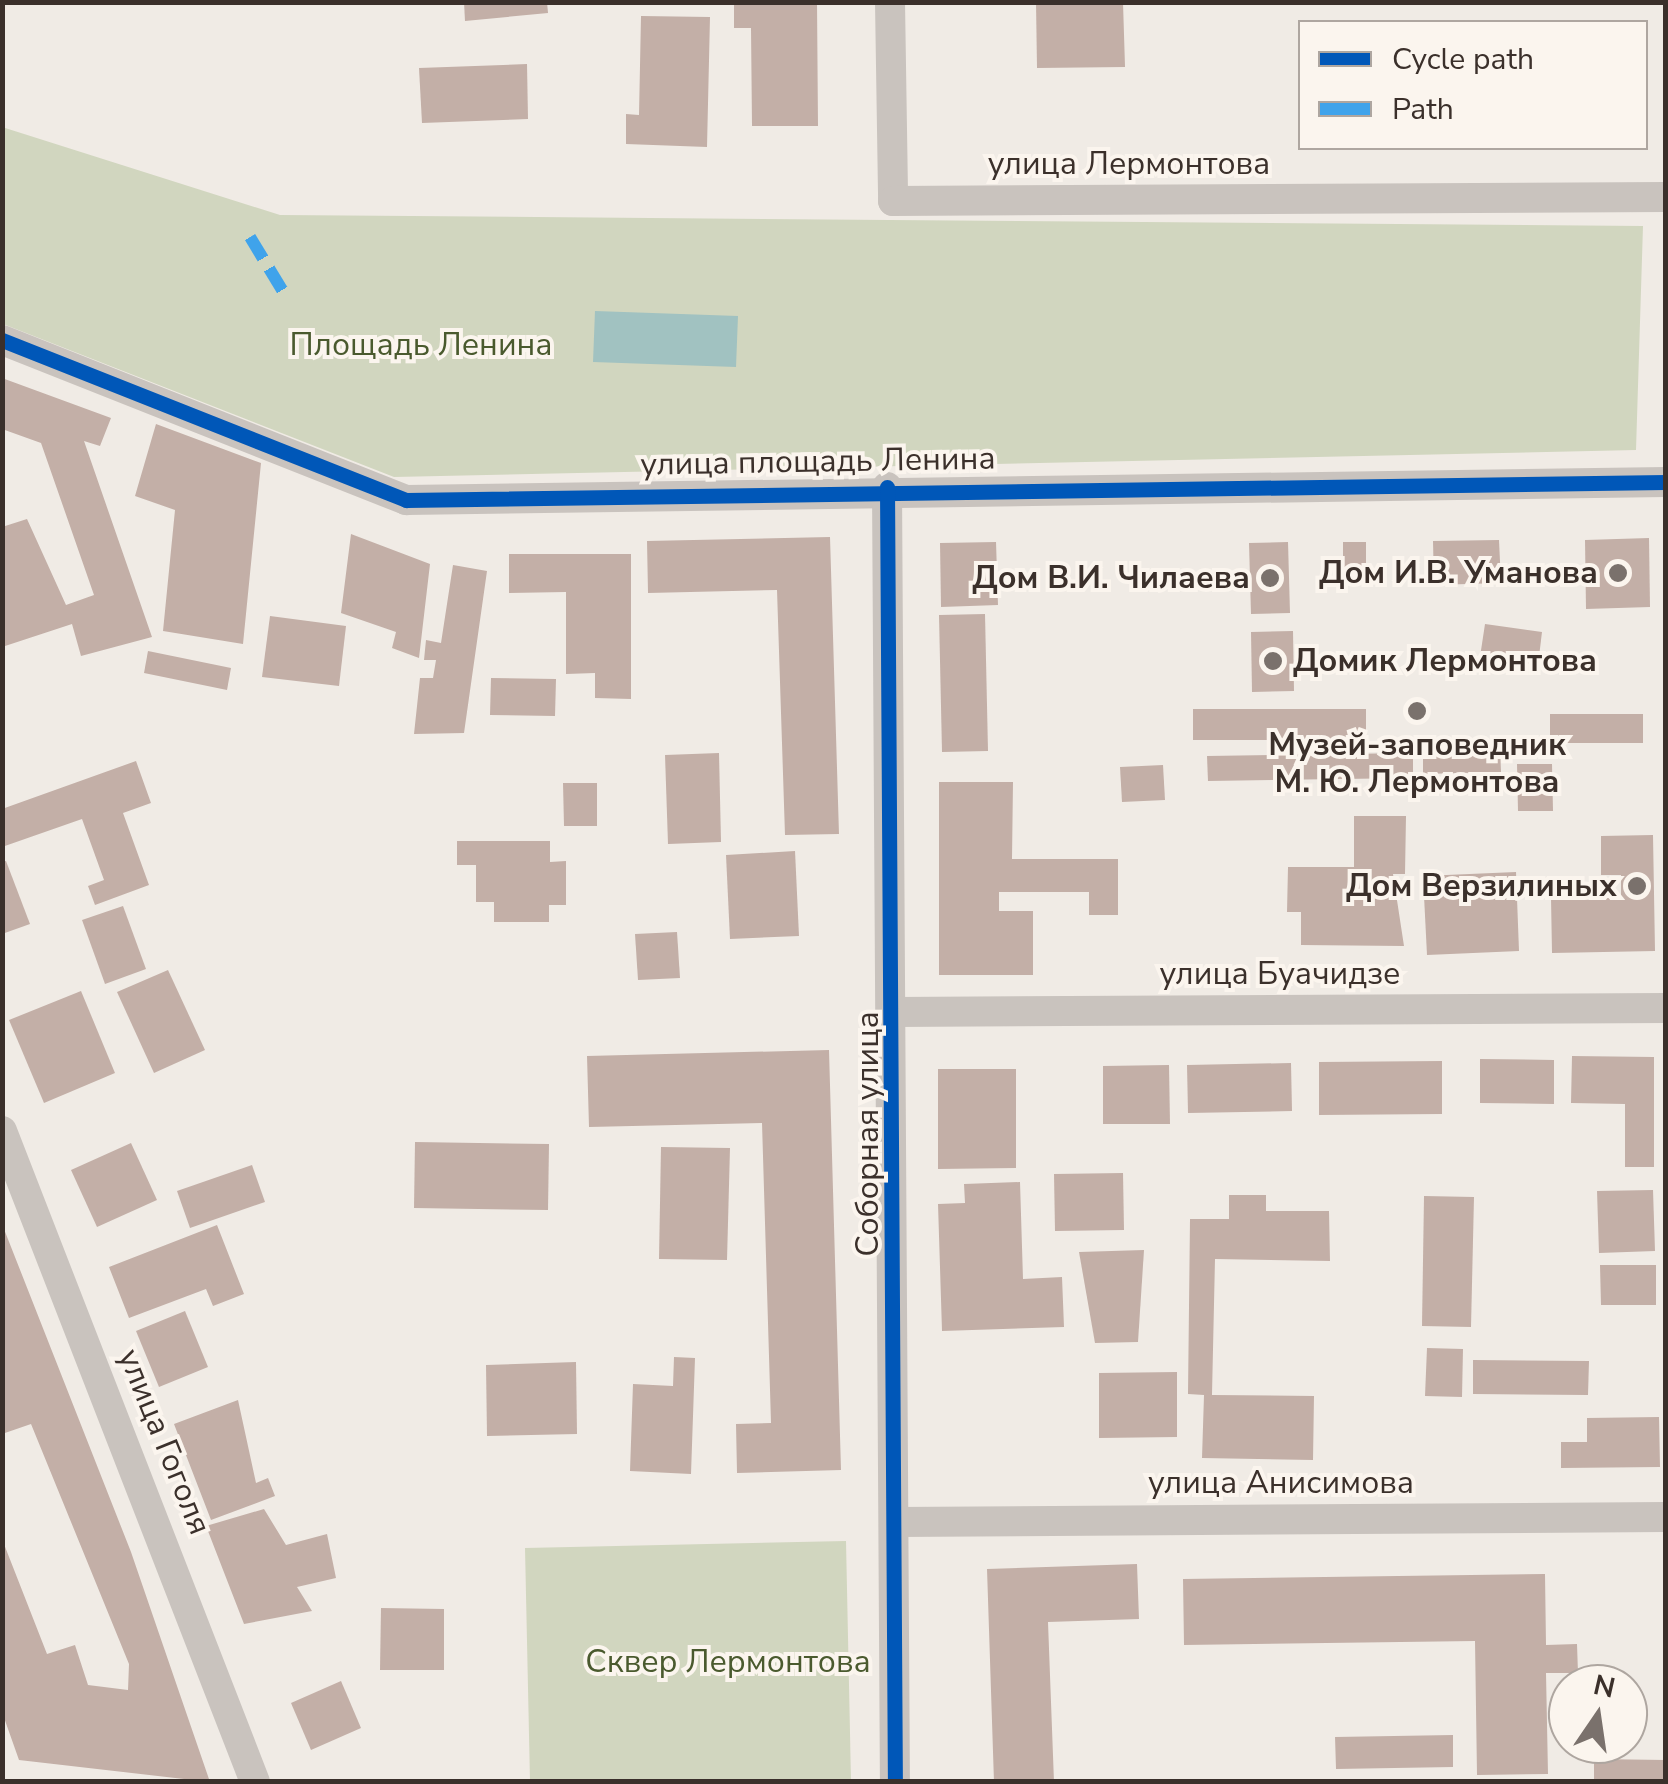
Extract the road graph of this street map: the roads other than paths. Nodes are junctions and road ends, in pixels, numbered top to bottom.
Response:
1 (890, 2) edge
2 (1666, 197) edge
3 (2, 340) edge
4 (1666, 482) edge
5 (887, 487) junction
6 (1666, 1008) edge
7 (895, 1012) junction
8 (2, 1131) edge
9 (1666, 1517) edge
10 (898, 1522) junction
11 (255, 1782) edge
12 (895, 1782) edge

1 - 2 street, улица Лермонтова
3 - 5 street, улица площадь Ленина
4 - 5 street, улица площадь Ленина
5 - 7 street, Соборная улица
6 - 7 street, улица Буачидзе
7 - 10 street, Соборная улица
8 - 11 street, улица Гоголя
9 - 10 street, улица Анисимова
10 - 12 street, Соборная улица

